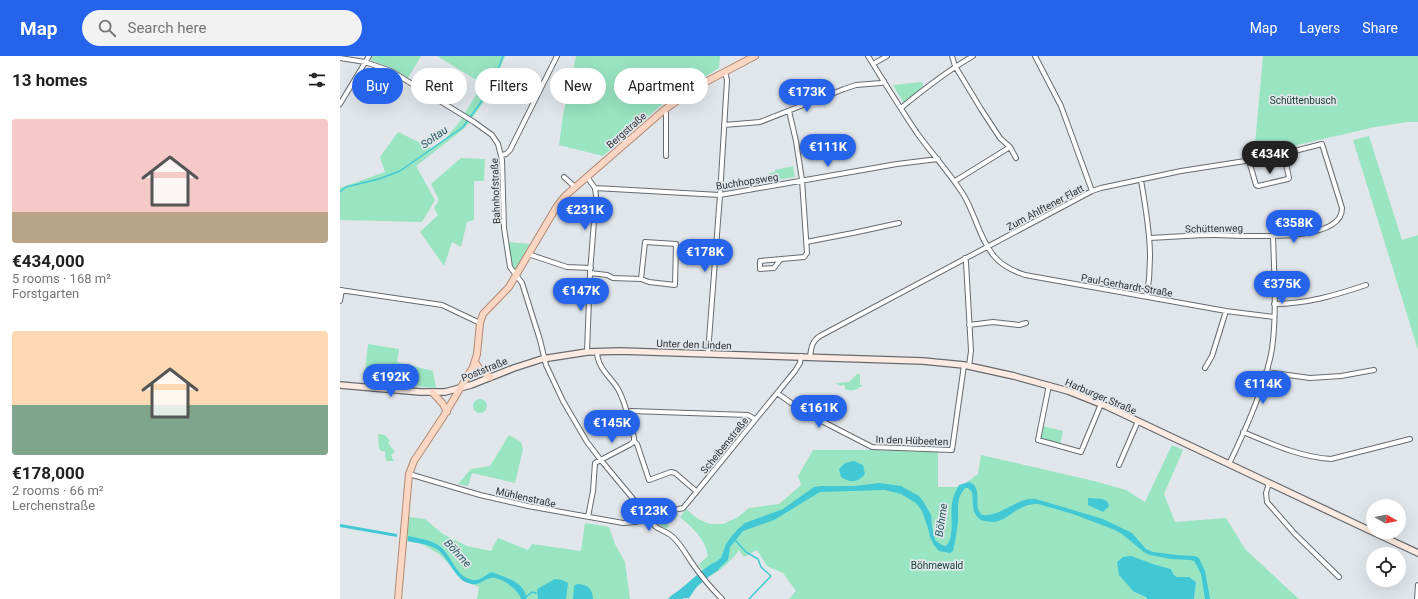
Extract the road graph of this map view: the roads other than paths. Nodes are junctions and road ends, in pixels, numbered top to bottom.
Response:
1 (369, 56) edge
2 (557, 56) edge
3 (755, 56) edge
4 (868, 56) edge
5 (887, 56) edge
6 (952, 56) edge
7 (973, 56) edge
8 (1034, 56) edge
9 (340, 58) edge
10 (366, 62) junction
11 (873, 64) junction
12 (955, 66) junction
13 (725, 72) junction
14 (884, 81) junction
15 (340, 104) edge
16 (901, 108) junction
17 (664, 110) junction
18 (789, 111) junction
19 (724, 125) junction
20 (1322, 144) joint
21 (1010, 147) junction
22 (1284, 154) junction
23 (502, 155) junction
24 (666, 156) dead end
25 (1016, 158) dead end
26 (938, 159) junction
27 (1249, 160) junction
28 (564, 177) dead end
29 (587, 177) junction
30 (802, 180) junction
31 (1141, 180) junction
32 (955, 181) junction
33 (575, 187) junction
34 (595, 188) junction
35 (1092, 191) junction
36 (720, 195) junction
37 (899, 223) dead end
38 (1273, 235) junction
39 (1150, 238) junction
40 (806, 242) junction
41 (988, 247) junction
42 (528, 254) junction
43 (965, 258) junction
44 (780, 260) junction
45 (590, 271) junction
46 (516, 276) junction
47 (641, 279) junction
48 (1366, 285) dead end
49 (341, 290) edge
50 (1147, 296) junction
51 (340, 301) edge
52 (1274, 304) junction
53 (1226, 311) junction
54 (1274, 317) junction
55 (480, 323) junction
56 (1026, 323) dead end
57 (969, 325) junction
58 (597, 351) junction
59 (587, 352) junction
60 (708, 353) junction
61 (801, 356) junction
62 (810, 357) junction
63 (544, 358) junction
64 (474, 362) junction
65 (966, 366) junction
66 (1205, 368) dead end
67 (1374, 370) dead end
68 (1266, 372) junction
69 (490, 377) junction
70 (340, 385) edge
71 (1049, 385) junction
72 (462, 388) junction
73 (433, 393) junction
74 (777, 393) junction
75 (1101, 404) junction
76 (447, 412) junction
77 (626, 413) junction
78 (755, 419) junction
79 (1138, 421) junction
80 (1243, 432) junction
81 (1410, 440) dead end
82 (634, 441) junction
83 (600, 459) junction
84 (1229, 464) junction
85 (1119, 465) dead end
86 (409, 474) junction
87 (1269, 483) junction
88 (696, 491) junction
89 (588, 517) junction
90 (645, 518) junction
91 (1366, 529) edge
92 (1388, 539) edge
93 (1418, 553) edge
94 (1339, 577) dead end
95 (1418, 585) edge
96 (398, 599) edge
97 (722, 599) edge
98 (1417, 599) edge

1 - 10 street
2 - 23 street
3 - 13 main road, Bergstraße
4 - 11 street, Paul-Gerhardt-Straße
5 - 11 street
6 - 12 street
7 - 12 street
8 - 35 street
9 - 10 street, Bahnhofstraße
10 - 15 street
10 - 23 street, Bahnhofstraße
11 - 14 street, Paul-Gerhardt-Straße
12 - 16 street
12 - 21 street
13 - 17 main road, Bergstraße
13 - 19 street
14 - 16 street, Paul-Gerhardt-Straße
14 - 18 street
16 - 26 street, Paul-Gerhardt-Straße
17 - 24 street
17 - 29 main road, Bergstraße
18 - 19 street
18 - 30 street
19 - 36 street
20 - 22 street, Zum Ahlftener Flatt
20 - 38 street, Schüttenweg
21 - 25 street
21 - 32 street
22 - 27 street, Zum Ahlftener Flatt
22 - 27 street
23 - 46 street, Bahnhofstraße
26 - 30 street, Buchhopsweg
26 - 32 street, Paul-Gerhardt-Straße
27 - 31 street, Zum Ahlftener Flatt
28 - 33 street
29 - 33 main road, Bergstraße
29 - 34 street
30 - 36 street, Buchhopsweg
30 - 40 street
31 - 35 street, Zum Ahlftener Flatt
31 - 39 street
32 - 41 street, Paul-Gerhardt-Straße
33 - 42 main road, Bergstraße
34 - 36 street, Buchhopsweg
34 - 45 street
35 - 41 street, Zum Ahlftener Flatt
36 - 60 street
37 - 40 street
38 - 39 street, Schüttenweg
38 - 52 street
39 - 50 street
40 - 44 street
41 - 43 street, Zum Ahlftener Flatt
41 - 50 street, Paul-Gerhardt-Straße
42 - 45 street
42 - 46 main road, Bergstraße
43 - 57 street
43 - 62 street, Zum Ahlftener Flatt
44 - 44 street
45 - 47 street
45 - 59 street
46 - 55 main road, Bergstraße
46 - 63 street, Bahnhofstraße
47 - 47 street
48 - 52 street
49 - 51 street
49 - 55 street
50 - 53 street, Paul-Gerhardt-Straße
52 - 54 street
53 - 54 street, Paul-Gerhardt-Straße
53 - 66 street
54 - 68 street
55 - 64 main road
56 - 57 street
57 - 65 street
58 - 59 main road, Unter den Linden
58 - 60 main road, Unter den Linden
58 - 77 street
59 - 63 main road, Poststraße
60 - 61 main road, Unter den Linden
61 - 62 main road, Harburger Straße
61 - 74 street, Scheibenstraße
62 - 65 main road, Harburger Straße
63 - 69 main road, Poststraße
63 - 83 street, Bahnhofstraße
64 - 69 main road
64 - 72 main road
65 - 71 main road, Harburger Straße
65 - 74 street, In den Hübeeten
67 - 68 street
68 - 80 street
69 - 72 main road, Poststraße
70 - 73 main road
71 - 75 main road, Harburger Straße
71 - 75 street
72 - 73 main road
72 - 76 main road, Poststraße
73 - 76 main road
74 - 78 street, Scheibenstraße
75 - 79 main road, Harburger Straße
76 - 86 main road, Poststraße
77 - 78 street
77 - 82 street
78 - 88 street, Scheibenstraße
79 - 84 main road, Harburger Straße
79 - 85 street
80 - 81 street
80 - 84 street
82 - 83 street
82 - 88 street
83 - 89 street
83 - 90 street, Bahnhofstraße
84 - 87 main road, Harburger Straße
86 - 89 street, Mühlenstraße
86 - 96 main road, Poststraße
87 - 91 main road, Harburger Straße
87 - 94 street
88 - 90 street, Scheibenstraße
89 - 90 street, Mühlenstraße
90 - 97 street, Bahnhofstraße
92 - 93 main road, Harburger Straße
95 - 98 street

